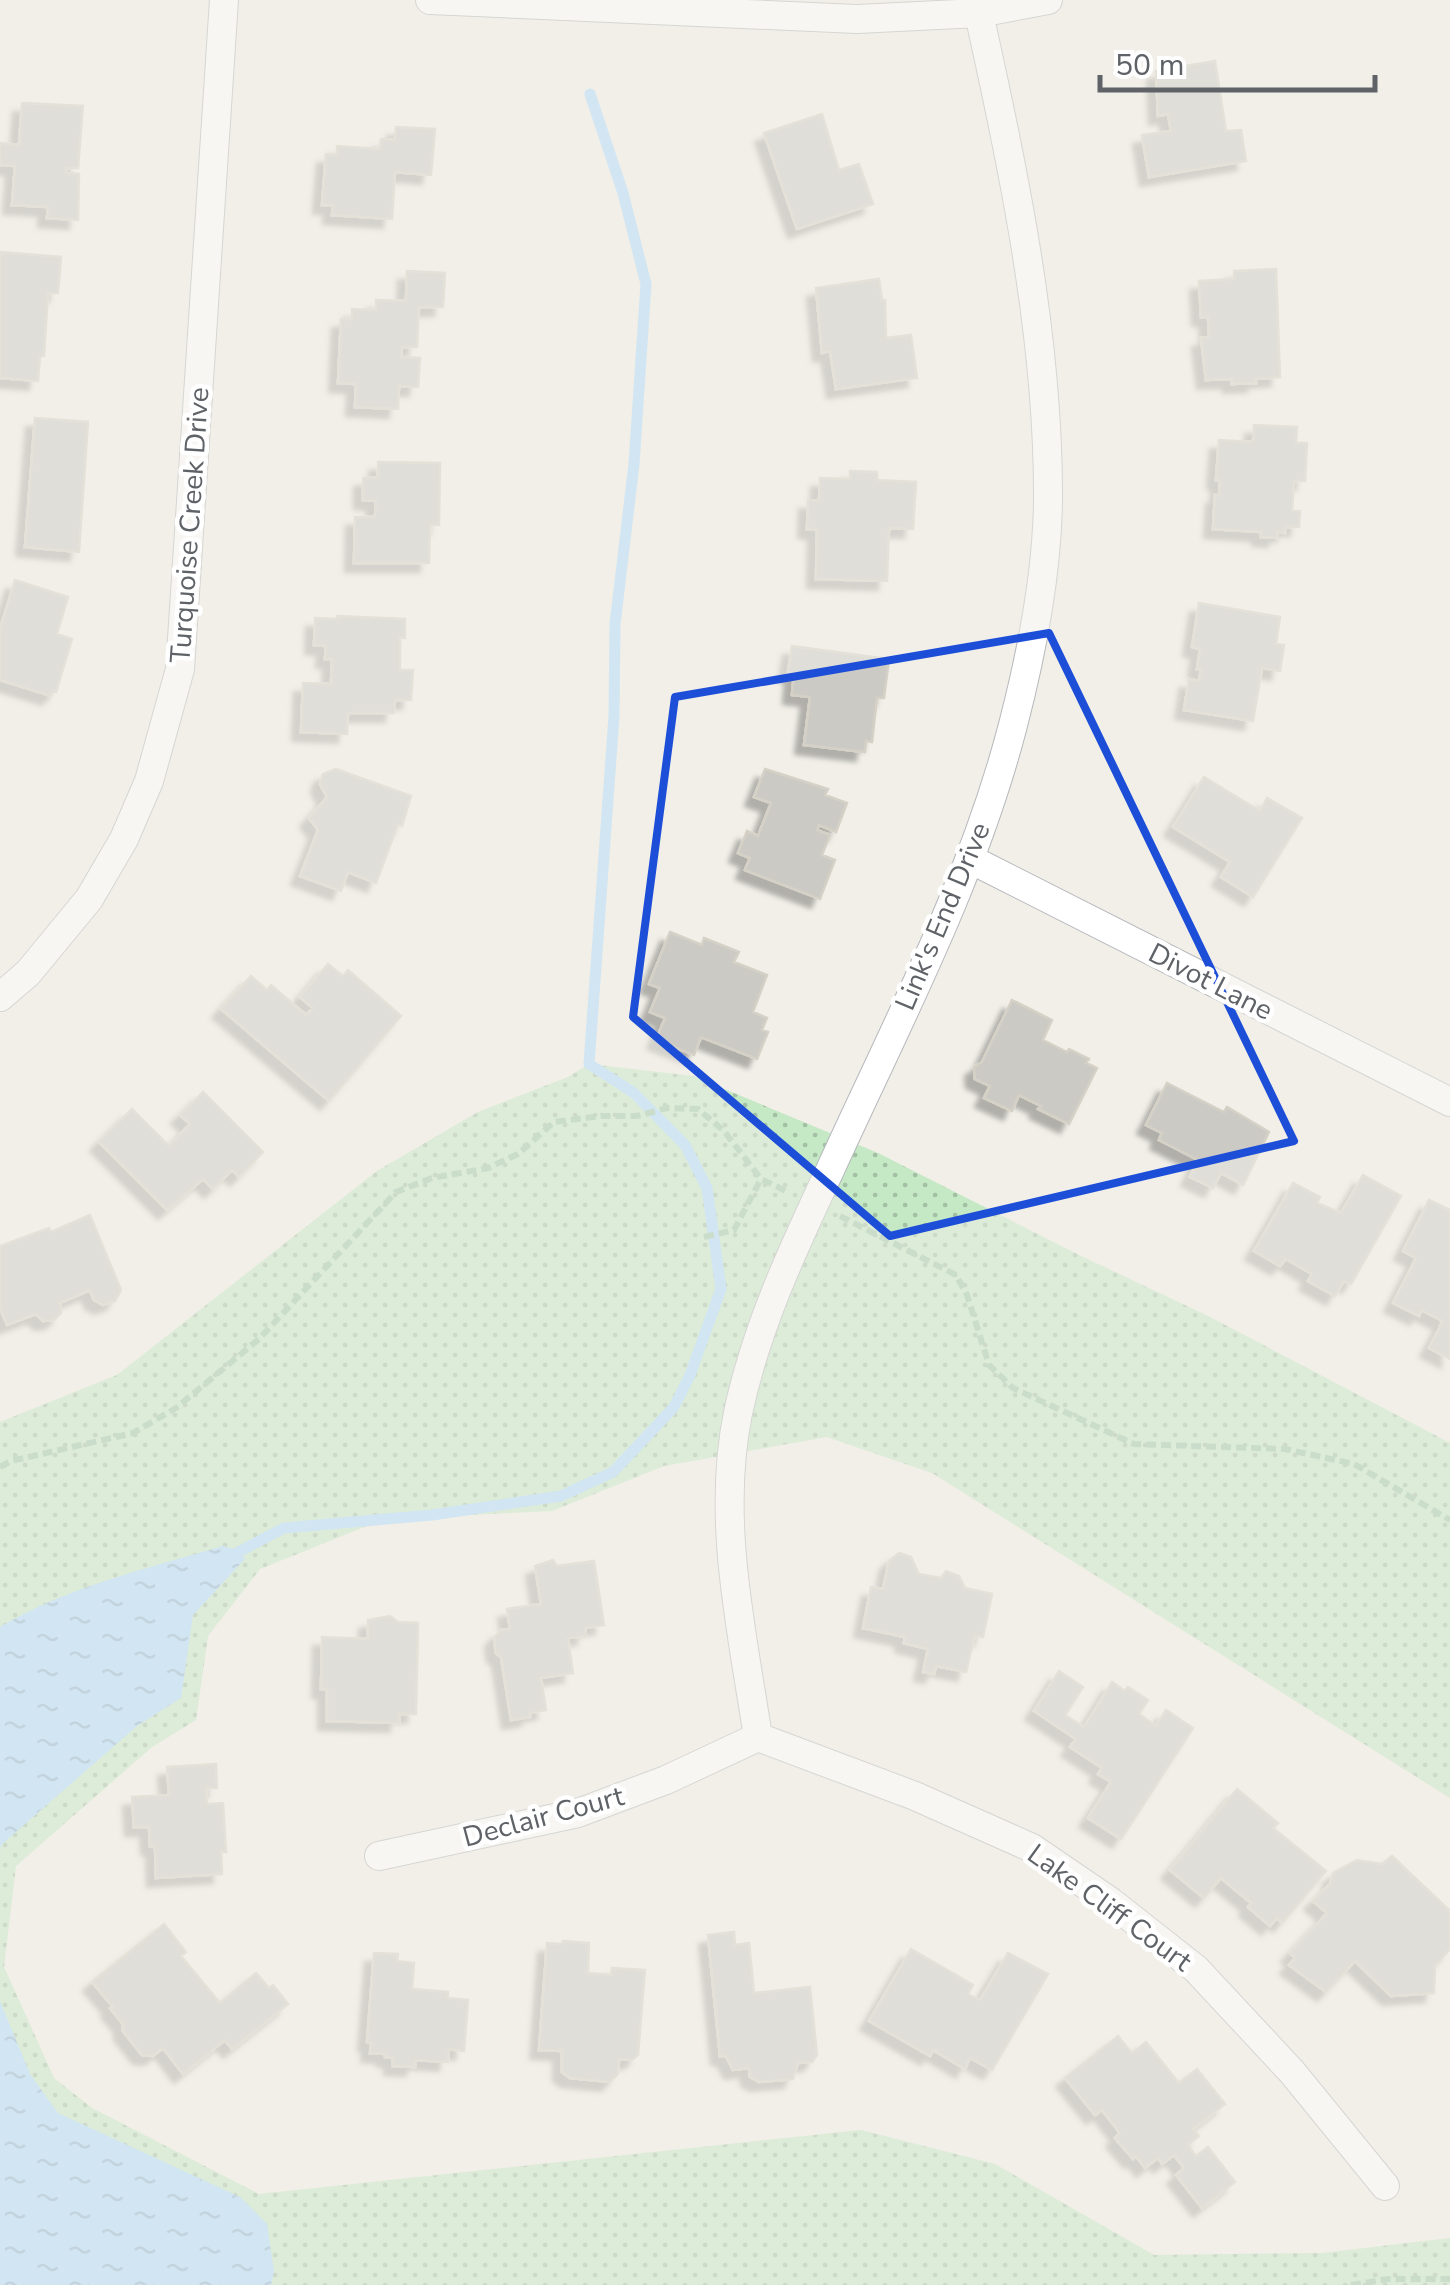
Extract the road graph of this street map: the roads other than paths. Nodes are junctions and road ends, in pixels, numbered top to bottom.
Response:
1 (224, 0) edge
2 (430, 0) edge
3 (1048, 0) edge
4 (977, 7) edge
5 (972, 860) junction
6 (0, 997) edge
7 (1450, 1102) edge
8 (758, 1737) junction
9 (379, 1856) dead end
10 (1385, 2186) dead end

1 - 6 street, Turquoise Creek Drive
2 - 4 street
3 - 4 street
4 - 5 street, Link's End Drive
5 - 7 street, Divot Lane
5 - 8 street, Link's End Drive
8 - 9 street, Declair Court
8 - 10 street, Lake Cliff Court

